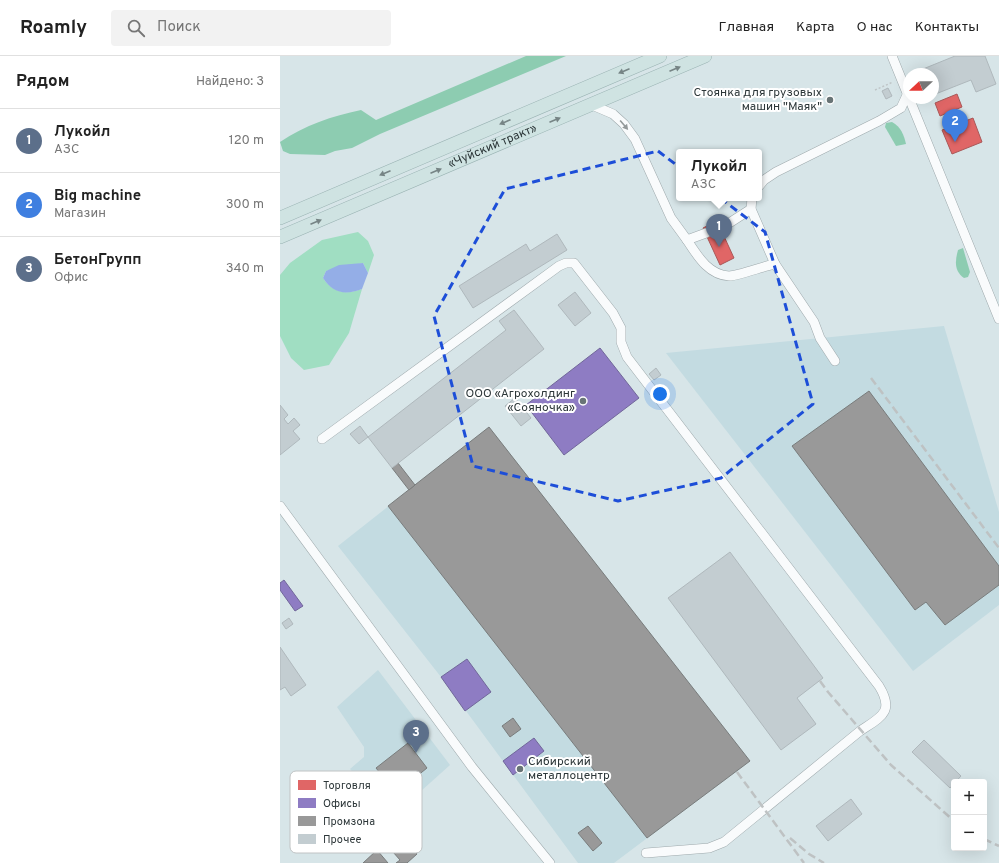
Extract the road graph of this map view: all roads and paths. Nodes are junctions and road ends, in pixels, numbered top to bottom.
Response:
1 (660, 56) edge
2 (705, 56) edge
3 (892, 56) edge
4 (901, 78) junction
5 (903, 84) edge
6 (875, 90) dead end
7 (903, 104) edge
8 (911, 104) edge
9 (592, 105) junction
10 (762, 182) edge
11 (752, 201) edge
12 (751, 209) junction
13 (280, 218) edge
14 (720, 228) tunnel mouth
15 (706, 233) tunnel mouth
16 (280, 237) edge
17 (687, 240) junction
18 (775, 264) junction
19 (999, 319) edge
20 (834, 361) dead end
21 (322, 438) dead end
22 (280, 506) edge
23 (646, 853) dead end
24 (550, 863) edge

1 -> 13 highway, «Чуйский тракт»
9 -> 2 highway, «Чуйский тракт»
3 - 4 lane
4 - 5 lane
4 - 6 path
7 - 10 lane
8 - 19 lane
16 -> 9 highway, «Чуйский тракт»
9 -> 17 lane
11 - 12 lane
12 - 14 lane
12 - 18 lane
15 - 17 lane
17 - 18 lane
18 - 20 lane
21 - 23 lane
22 - 24 lane

